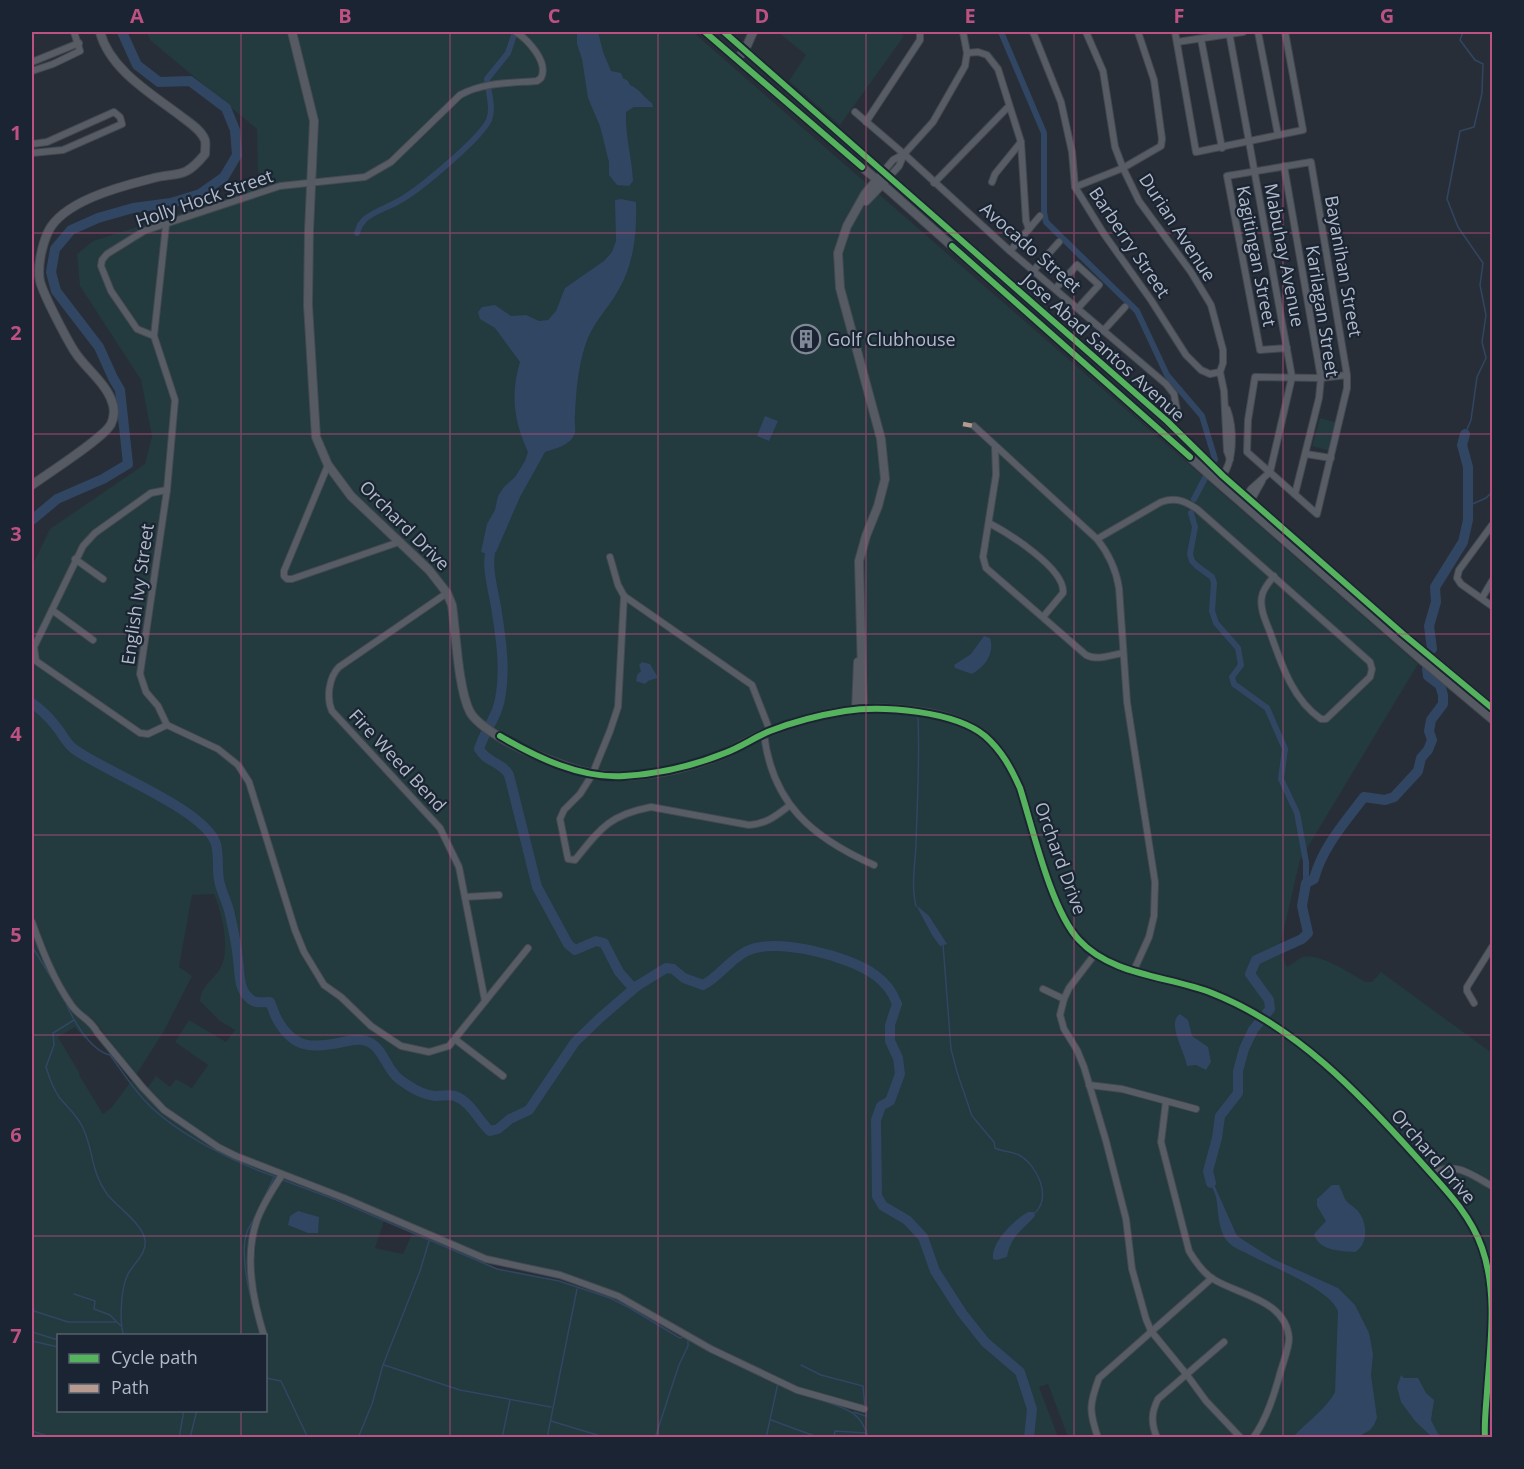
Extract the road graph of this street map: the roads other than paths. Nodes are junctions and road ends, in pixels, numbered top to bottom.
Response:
1 (74, 32) edge
2 (100, 32) edge
3 (292, 32) edge
4 (516, 32) edge
5 (705, 32) edge
6 (724, 32) edge
7 (753, 32) edge
8 (920, 32) edge
9 (963, 32) edge
10 (1033, 32) edge
11 (1086, 32) edge
12 (1138, 32) edge
13 (1175, 32) edge
14 (1230, 32) edge
15 (1243, 32) edge
16 (1258, 32) edge
17 (1285, 32) edge
18 (1201, 39) junction
19 (1177, 42) junction
20 (79, 43) junction
21 (745, 50) junction
22 (967, 53) junction
23 (737, 59) junction
24 (32, 62) edge
25 (32, 71) edge
26 (1009, 106) junction
27 (855, 112) dead end
28 (866, 122) junction
29 (1278, 135) junction
30 (1249, 141) junction
31 (1021, 142) junction
32 (32, 144) edge
33 (1222, 148) junction
34 (32, 153) edge
35 (904, 154) junction
36 (1284, 166) junction
37 (1123, 168) junction
38 (1253, 171) junction
39 (883, 179) junction
40 (993, 182) dead end
41 (313, 183) junction
42 (934, 183) junction
43 (1075, 187) junction
44 (1040, 216) dead end
45 (165, 225) junction
46 (1029, 229) junction
47 (1059, 242) dead end
48 (1010, 250) junction
49 (1034, 271) junction
50 (1056, 288) junction
51 (1125, 307) dead end
52 (1078, 308) junction
53 (1103, 331) junction
54 (154, 336) junction
55 (1287, 348) junction
56 (1220, 372) junction
57 (1347, 375) junction
58 (1292, 377) junction
59 (1321, 378) junction
60 (1177, 411) dead end
61 (974, 426) dead end
62 (995, 446) junction
63 (1306, 454) junction
64 (1331, 458) junction
65 (328, 465) junction
66 (1270, 472) junction
67 (1217, 476) junction
68 (32, 484) edge
69 (167, 490) junction
70 (1295, 494) junction
71 (1247, 500) junction
72 (989, 523) junction
73 (1492, 525) edge
74 (1097, 539) junction
75 (399, 542) junction
76 (610, 557) dead end
77 (75, 559) junction
78 (1274, 576) junction
79 (103, 579) dead end
80 (1492, 581) edge
81 (447, 593) junction
82 (624, 596) junction
83 (1482, 598) junction
84 (1492, 606) edge
85 (52, 610) junction
86 (1043, 617) junction
87 (93, 640) dead end
88 (1123, 653) junction
89 (1424, 657) junction
90 (1492, 708) edge
91 (859, 710) junction
92 (1492, 718) edge
93 (167, 725) junction
94 (767, 732) junction
95 (592, 775) junction
96 (789, 806) junction
97 (874, 865) dead end
98 (499, 895) dead end
99 (465, 897) junction
100 (32, 922) edge
101 (1492, 947) edge
102 (528, 948) dead end
103 (1095, 954) junction
104 (1134, 970) junction
105 (1043, 989) dead end
106 (1064, 999) junction
107 (485, 1001) junction
108 (1474, 1003) dead end
109 (456, 1040) junction
110 (503, 1076) dead end
111 (1089, 1085) junction
112 (1167, 1101) junction
113 (1196, 1108) dead end
114 (1431, 1173) junction
115 (282, 1175) junction
116 (1492, 1186) edge
117 (1212, 1278) junction
118 (1151, 1331) junction
119 (264, 1334) edge
120 (1224, 1342) dead end
121 (1187, 1375) junction
122 (864, 1408) dead end
123 (1098, 1437) edge
124 (1157, 1437) edge
125 (1241, 1437) edge
126 (1253, 1437) edge
127 (1485, 1437) edge

1 - 20 street
2 - 68 street
3 - 41 street, Orchard Drive
4 - 41 street, Holly Hock Street
5 - 23 street, Jose Abad Santos Avenue
6 - 21 street, Jose Abad Santos Avenue
7 - 21 street
8 - 28 street
9 - 22 street
10 - 43 street, Barberry Street
11 - 37 street, Durian Avenue
12 - 37 street
13 - 19 street
14 - 15 street
14 - 18 street
14 - 30 street, Mabuhay Avenue
16 - 29 street
17 - 29 street
18 - 19 street
18 - 33 street
19 - 33 street
20 - 24 street
20 - 25 street
21 - 23 street
21 - 39 street, Jose Abad Santos Avenue
22 - 26 street
22 - 35 street
23 - 39 street, Jose Abad Santos Avenue
26 - 31 street
26 - 42 street
27 - 28 street, Avocado Street
28 - 35 street, Avocado Street
29 - 30 street
30 - 33 street
30 - 38 street, Mabuhay Avenue
31 - 40 street
31 - 46 street
32 - 34 street
35 - 39 street
35 - 42 street, Avocado Street
36 - 38 street
36 - 57 street, Bayanihan Street
36 - 59 street, Karilagan Street
37 - 43 street
37 - 56 street, Durian Avenue
38 - 55 street, Mabuhay Avenue
38 - 55 street, Kagitingan Street
39 - 67 street, Jose Abad Santos Avenue
39 - 91 street
41 - 45 street, Holly Hock Street
41 - 65 street, Orchard Drive
42 - 48 street, Avocado Street
43 - 56 street, Barberry Street
44 - 46 street
45 - 54 street, English Ivy Street
45 - 54 street, Holly Hock Street
46 - 48 street
47 - 49 street
48 - 49 street, Avocado Street
49 - 50 street, Avocado Street
50 - 52 street, Avocado Street
50 - 52 street
51 - 53 street
52 - 53 street, Avocado Street
53 - 60 street, Avocado Street
54 - 69 street, English Ivy Street
55 - 58 street, Mabuhay Avenue
56 - 67 street, Durian Avenue
57 - 59 street
57 - 64 street, Bayanihan Street
58 - 59 street
58 - 66 street, Mabuhay Avenue
58 - 66 street
59 - 63 street, Karilagan Street
61 - 62 street
62 - 72 street
62 - 74 street
63 - 64 street
63 - 70 street, Karilagan Street
64 - 70 street, Bayanihan Street
65 - 75 street, Orchard Drive
65 - 75 street
66 - 70 street
66 - 71 street, Mabuhay Avenue
67 - 71 street, Jose Abad Santos Avenue
69 - 77 street
69 - 93 street, English Ivy Street
71 - 89 street, Jose Abad Santos Avenue
72 - 86 street
72 - 86 street
73 - 83 street
74 - 78 street
74 - 88 street
75 - 81 street, Orchard Drive
76 - 82 street
77 - 79 street
77 - 85 street
78 - 78 street
80 - 83 street
81 - 95 street, Orchard Drive
81 - 99 street, Fire Weed Bend
82 - 94 street
82 - 95 street
83 - 84 street
85 - 87 street
85 - 93 street
86 - 88 street
88 - 104 street
89 - 90 street, Jose Abad Santos Avenue
89 - 92 street, Jose Abad Santos Avenue
91 - 94 street, Orchard Drive
91 - 103 street, Orchard Drive
93 - 109 street
94 - 95 street, Orchard Drive
94 - 96 street
95 - 96 street
96 - 97 street
98 - 99 street
99 - 107 street, Fire Weed Bend
100 - 115 street
101 - 108 street
102 - 107 street
103 - 104 street, Orchard Drive
103 - 106 street
104 - 114 street, Orchard Drive
105 - 106 street
106 - 111 street
107 - 109 street
109 - 110 street
111 - 112 street
111 - 118 street
112 - 113 street
112 - 117 street
114 - 116 street
114 - 127 street, Orchard Drive
115 - 119 street
115 - 122 street
117 - 118 street
117 - 126 street
118 - 121 street
118 - 123 street
120 - 121 street
121 - 124 street
121 - 125 street

